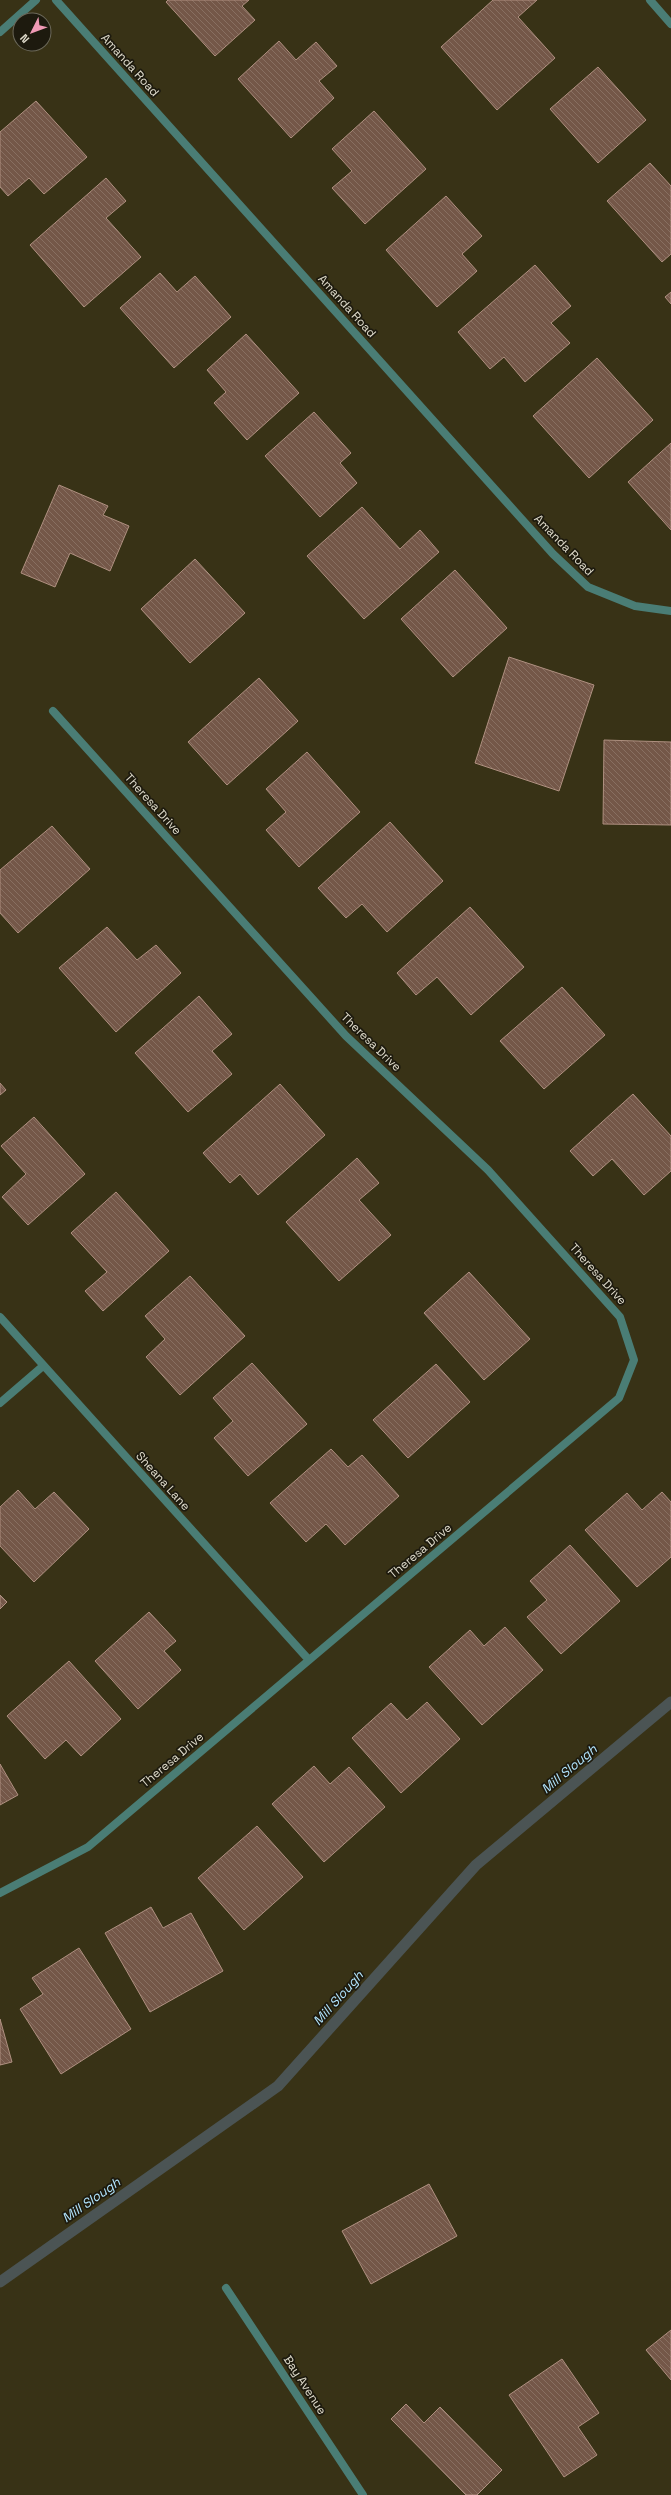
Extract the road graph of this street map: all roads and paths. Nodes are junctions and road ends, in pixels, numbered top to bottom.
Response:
1 (36, 0) edge
2 (56, 0) edge
3 (650, 0) edge
4 (671, 24) edge
5 (0, 32) edge
6 (671, 611) edge
7 (53, 711) dead end
8 (0, 1317) edge
9 (43, 1366) junction
10 (0, 1403) edge
11 (309, 1660) junction
12 (0, 1894) edge
13 (226, 2288) dead end
14 (363, 2495) edge

1 - 5 street
2 - 6 street, Amanda Road
3 - 4 street
7 - 11 street, Theresa Drive
8 - 9 street, Sheana Lane
9 - 10 street
9 - 11 street, Sheana Lane
11 - 12 street, Theresa Drive
13 - 14 street, Bay Avenue

